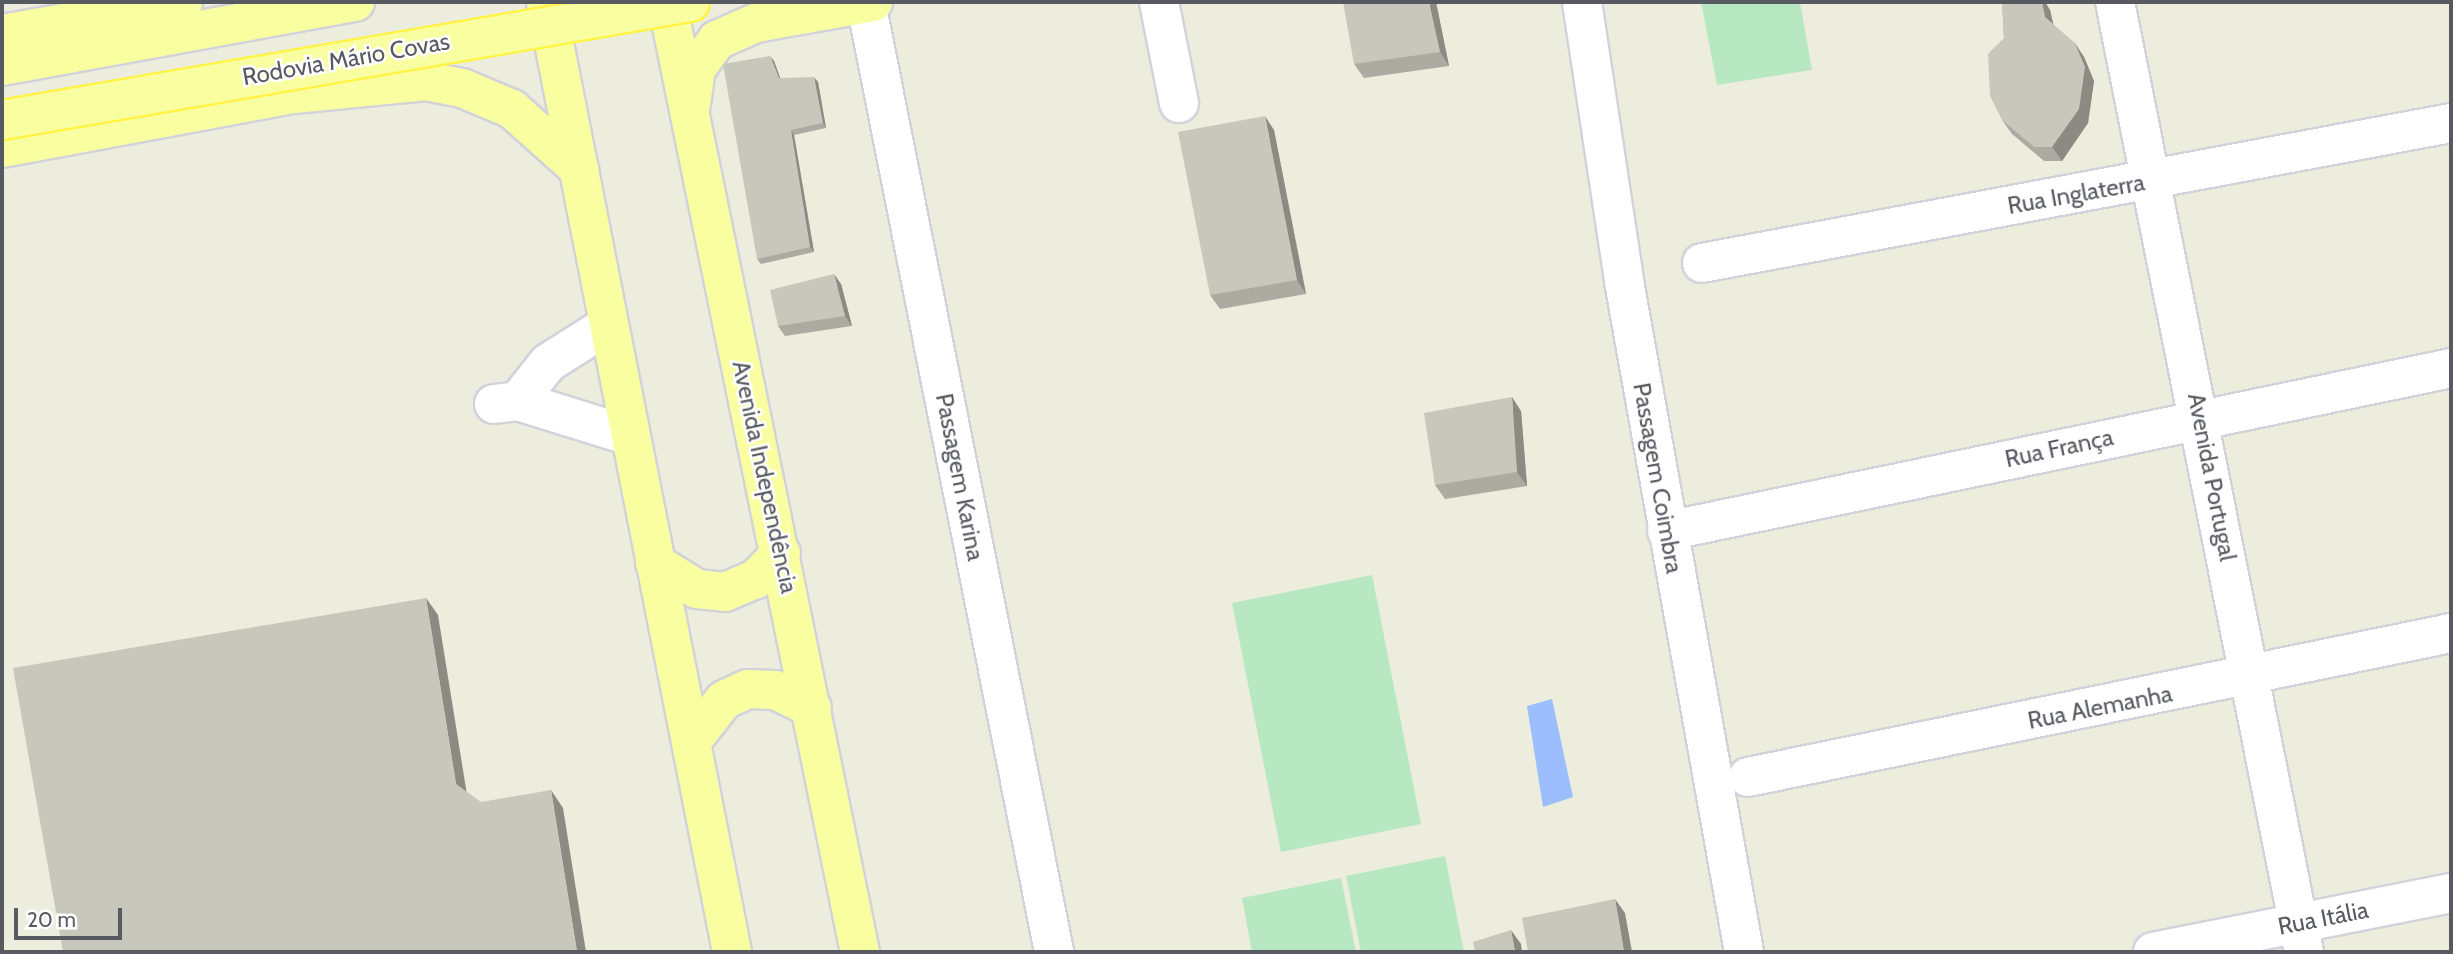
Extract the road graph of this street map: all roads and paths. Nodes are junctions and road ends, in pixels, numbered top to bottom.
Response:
1 (183, 2) edge
2 (355, 2) edge
3 (546, 2) edge
4 (667, 2) edge
5 (690, 2) edge
6 (873, 2) edge
7 (1160, 2) edge
8 (1582, 2) edge
9 (2115, 2) edge
10 (866, 3) edge
11 (2, 34) edge
12 (2, 66) edge
13 (1179, 103) dead end
14 (689, 117) junction
15 (2, 120) edge
16 (2451, 123) edge
17 (2, 148) edge
18 (579, 169) junction
19 (2154, 179) junction
20 (1702, 263) dead end
21 (608, 325) junction
22 (2451, 368) edge
23 (2201, 418) junction
24 (627, 436) junction
25 (1667, 531) junction
26 (781, 553) junction
27 (655, 563) junction
28 (2451, 633) edge
29 (2251, 678) junction
30 (812, 708) junction
31 (691, 742) junction
32 (1748, 777) dead end
33 (2451, 892) edge
34 (2301, 938) edge
35 (732, 952) edge
36 (860, 952) edge
37 (1054, 952) edge
38 (1744, 952) edge
39 (2153, 952) edge

1 - 11 main road
2 - 12 main road
3 - 18 main road
4 - 14 main road, Avenida Independência
5 - 15 main road, Rodovia Mário Covas, bridge
6 - 10 main road
7 - 13 street
8 - 25 street, Passagem Coimbra
9 - 19 street, Avenida Portugal
10 - 14 main road
10 - 37 street, Passagem Karina
14 - 26 main road, Avenida Independência
16 - 19 street, Rua Inglaterra
17 - 18 main road
18 - 21 main road
19 - 20 street, Rua Inglaterra
19 - 23 street, Avenida Portugal
21 - 24 main road
21 - 24 street
22 - 23 street, Rua França
23 - 25 street, Rua França
23 - 29 street, Avenida Portugal
24 - 27 main road
25 - 38 street, Passagem Coimbra
26 - 27 main road
26 - 30 main road, Avenida Independência
27 - 31 main road
28 - 29 street, Rua Alemanha
29 - 32 street, Rua Alemanha
29 - 34 street, Avenida Portugal
30 - 31 main road
30 - 36 main road, Avenida Independência
31 - 35 main road
33 - 34 street, Rua Itália
34 - 39 street, Rua Itália

